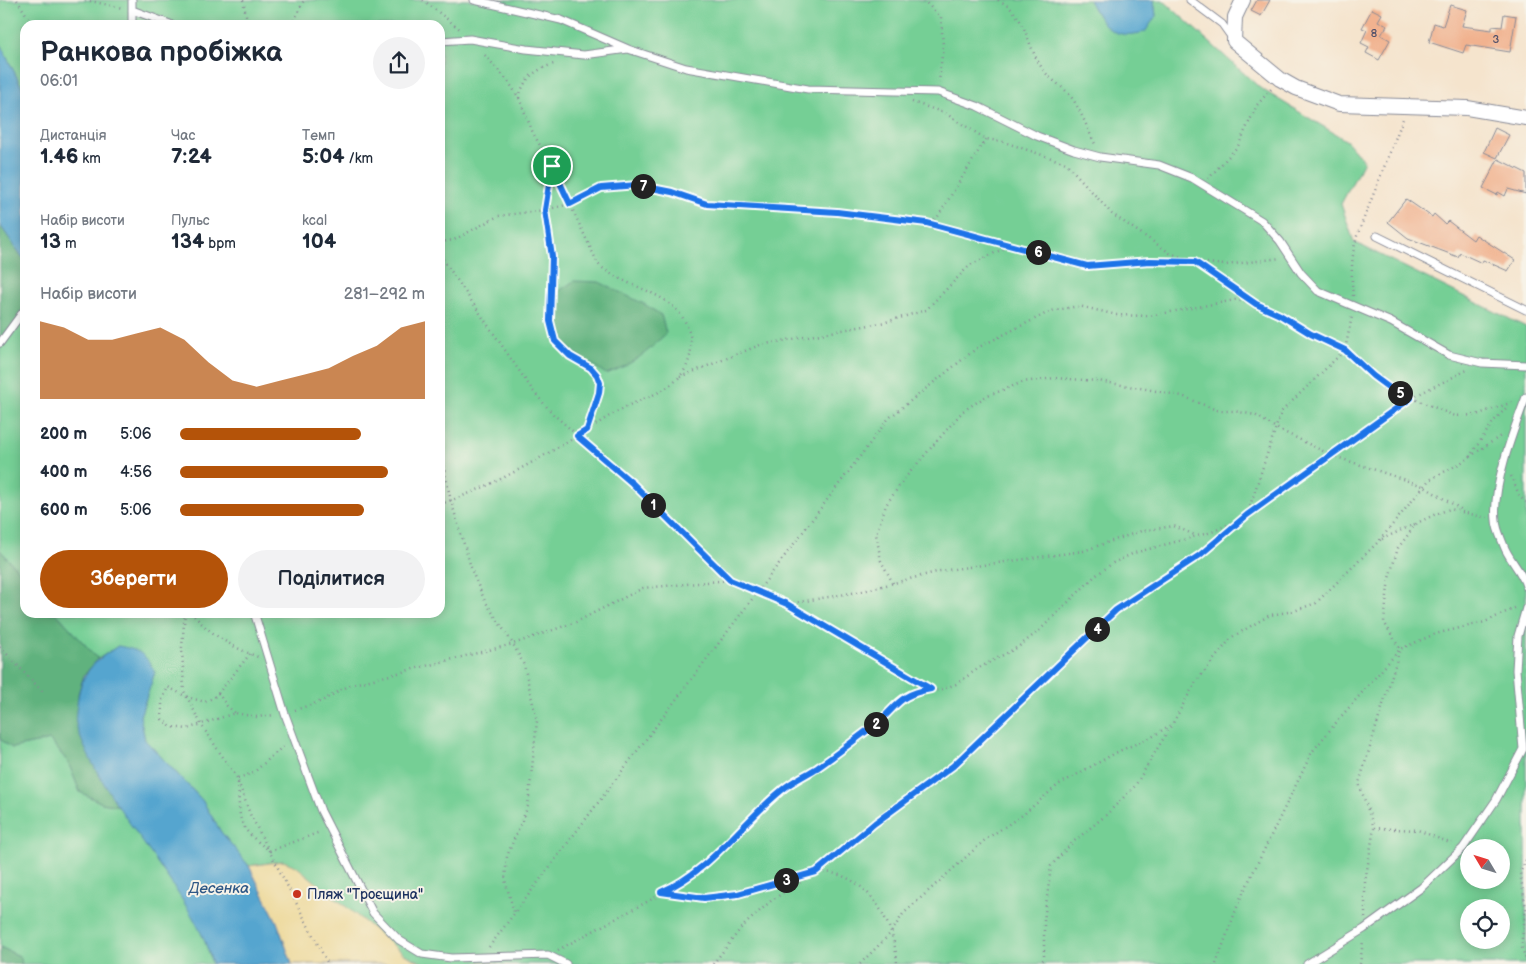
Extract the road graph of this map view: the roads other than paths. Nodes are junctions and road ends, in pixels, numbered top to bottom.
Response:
1 (132, 0) edge
2 (474, 0) edge
3 (1190, 0) edge
4 (1243, 0) edge
5 (132, 10) junction
6 (132, 20) edge
7 (157, 20) edge
8 (445, 41) edge
9 (1234, 41) junction
10 (628, 49) junction
11 (1526, 118) edge
12 (1377, 236) dead end
13 (1526, 310) edge
14 (20, 316) edge
15 (0, 343) edge
16 (1526, 365) edge
17 (1526, 397) edge
18 (1526, 586) edge
19 (1526, 608) edge
20 (256, 618) edge
21 (566, 964) edge
22 (1307, 964) edge

1 - 5 lane
2 - 10 lane
3 - 9 lane
4 - 9 street
5 - 6 lane
5 - 7 lane
8 - 10 lane
9 - 11 street
10 - 16 lane
12 - 13 lane
14 - 15 lane
17 - 18 lane
19 - 22 lane
20 - 21 lane

